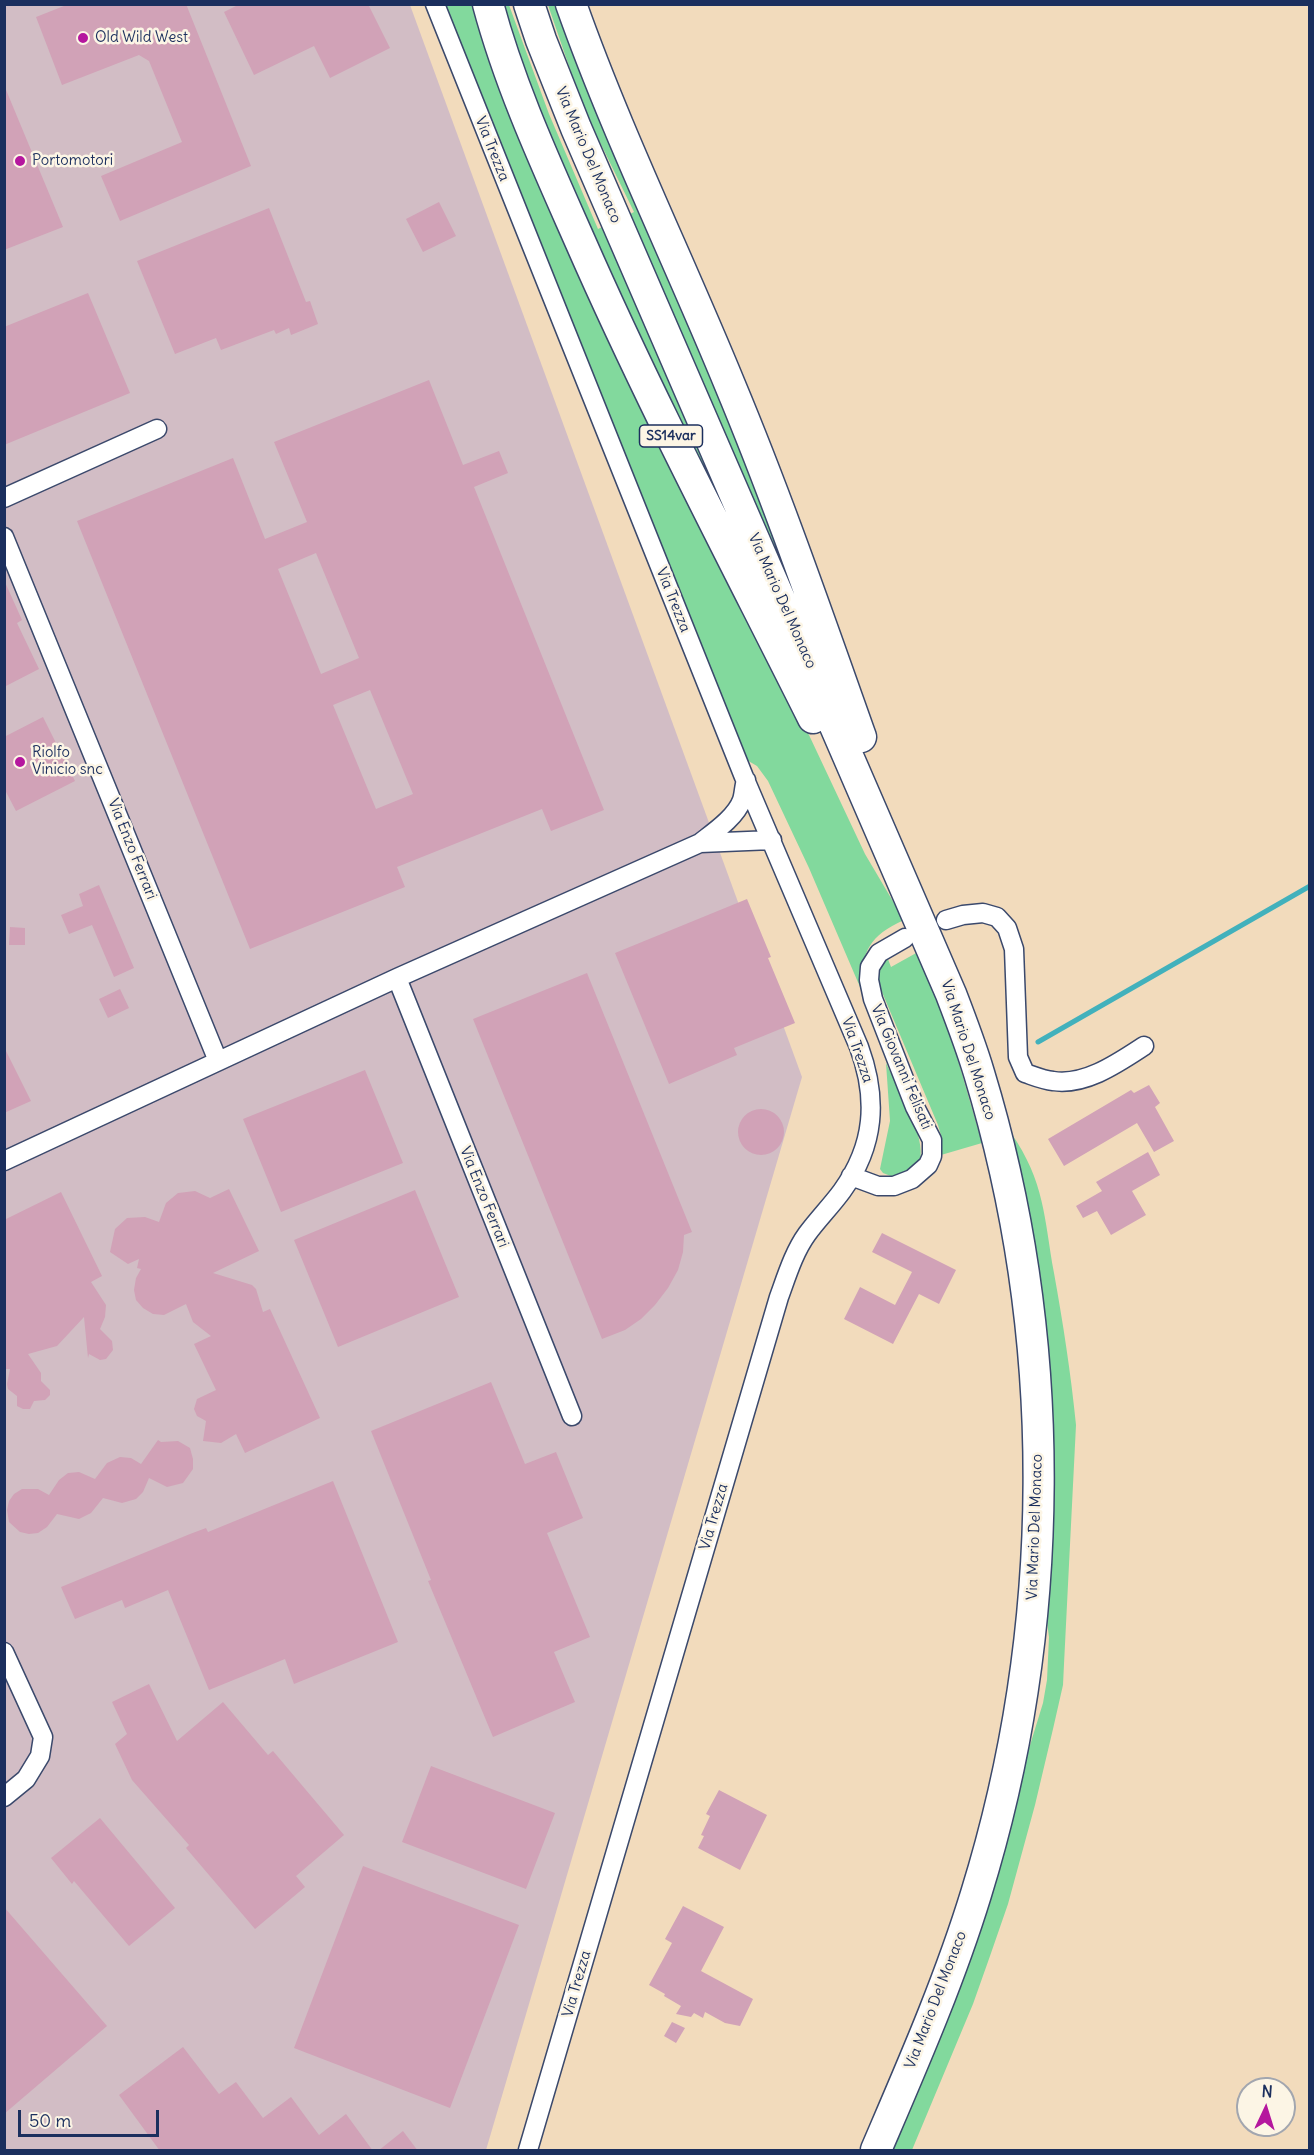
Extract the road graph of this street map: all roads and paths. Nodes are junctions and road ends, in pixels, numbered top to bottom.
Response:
1 (435, 4) edge
2 (488, 4) edge
3 (529, 4) edge
4 (571, 4) edge
5 (157, 429) dead end
6 (4, 498) edge
7 (4, 537) edge
8 (746, 780) junction
9 (763, 819) junction
10 (722, 825) junction
11 (772, 840) junction
12 (741, 842) junction
13 (700, 843) junction
14 (890, 850) junction
15 (946, 920) dead end
16 (905, 938) dead end
17 (397, 978) junction
18 (1144, 1046) dead end
19 (218, 1061) junction
20 (4, 1161) edge
21 (851, 1176) junction
22 (572, 1416) dead end
23 (4, 1652) edge
24 (4, 1797) edge
25 (528, 2151) edge
26 (876, 2151) edge

1 - 8 street, Via Trezza
2 - 14 highway, SS14var
3 - 14 highway, Via Mario Del Monaco
4 - 14 highway
5 - 6 street
7 - 19 street, Via Enzo Ferrari
8 - 9 street, Via Trezza
8 - 10 street
9 - 10 street
9 - 11 street, Via Trezza
9 - 12 street
10 - 13 street
11 - 12 street
11 - 21 street, Via Trezza
12 - 13 street
13 - 17 street
14 - 26 highway, Via Mario Del Monaco
15 - 18 street
16 - 21 street, Via Giovanni Felisati
17 - 19 street
17 - 22 street, Via Enzo Ferrari
19 - 20 street
21 - 25 street, Via Trezza
23 - 24 street

